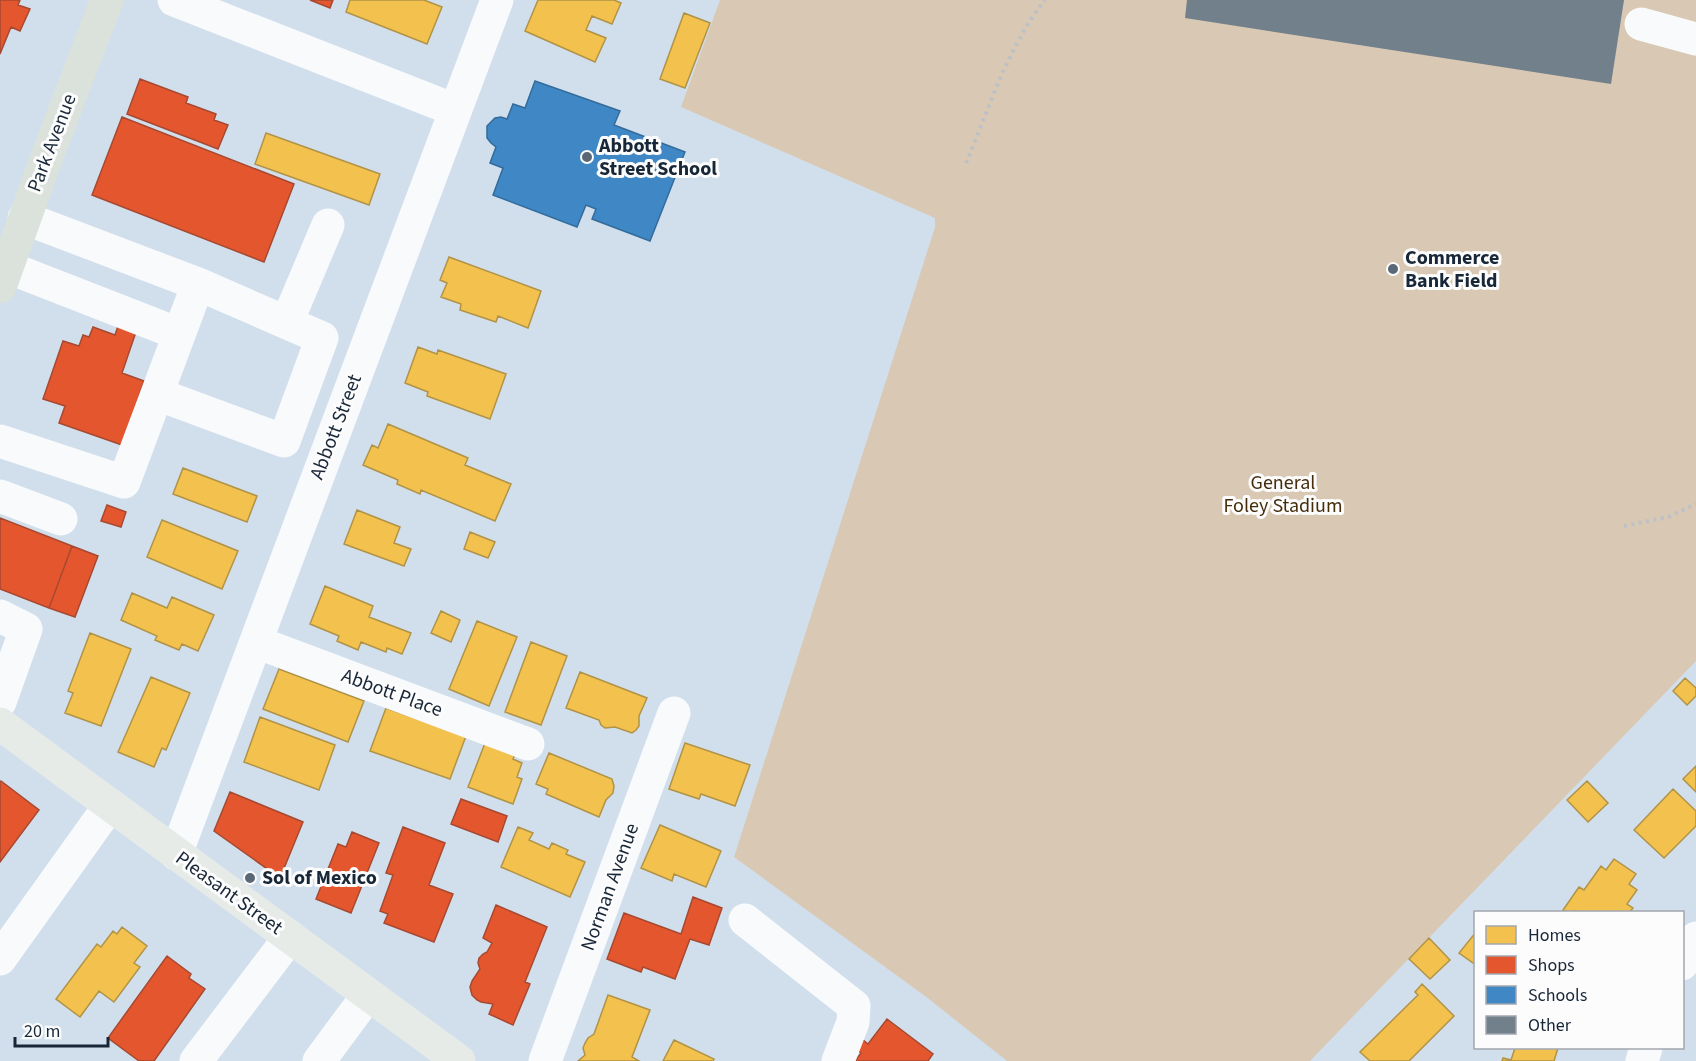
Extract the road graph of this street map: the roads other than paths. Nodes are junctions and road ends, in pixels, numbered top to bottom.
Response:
1 (107, 0) edge
2 (174, 0) edge
3 (497, 0) edge
4 (1641, 24) dead end
5 (1696, 39) edge
6 (455, 110) junction
7 (24, 218) junction
8 (328, 225) dead end
9 (4, 277) edge
10 (198, 284) junction
11 (74, 292) junction
12 (287, 322) junction
13 (179, 334) junction
14 (157, 394) junction
15 (0, 441) edge
16 (0, 496) edge
17 (61, 519) dead end
18 (0, 616) edge
19 (256, 642) junction
20 (0, 702) edge
21 (674, 713) dead end
22 (0, 724) edge
23 (528, 744) dead end
24 (110, 805) junction
25 (176, 855) junction
26 (744, 920) dead end
27 (290, 937) junction
28 (1696, 938) edge
29 (2, 953) edge
30 (1684, 962) edge
31 (368, 995) junction
32 (196, 1061) edge
33 (319, 1061) edge
34 (459, 1061) edge
35 (545, 1061) edge
36 (838, 1061) edge

1 - 7 highway, Park Avenue
2 - 6 street
3 - 6 street, Abbott Street
4 - 5 street
6 - 19 street, Abbott Street
7 - 9 highway, Park Avenue
7 - 10 street
8 - 12 street
9 - 11 street
10 - 12 street
10 - 13 street
11 - 13 street
11 - 14 street
12 - 14 street
13 - 14 street
14 - 15 street
16 - 17 street
18 - 20 street
19 - 23 street, Abbott Place
19 - 25 street, Abbott Street
21 - 35 street, Norman Avenue
22 - 24 main road, Pleasant Street
24 - 25 main road, Pleasant Street
24 - 29 street
25 - 27 main road, Pleasant Street
26 - 36 street
27 - 31 main road, Pleasant Street
27 - 32 street
28 - 30 street
31 - 33 street
31 - 34 main road, Pleasant Street

